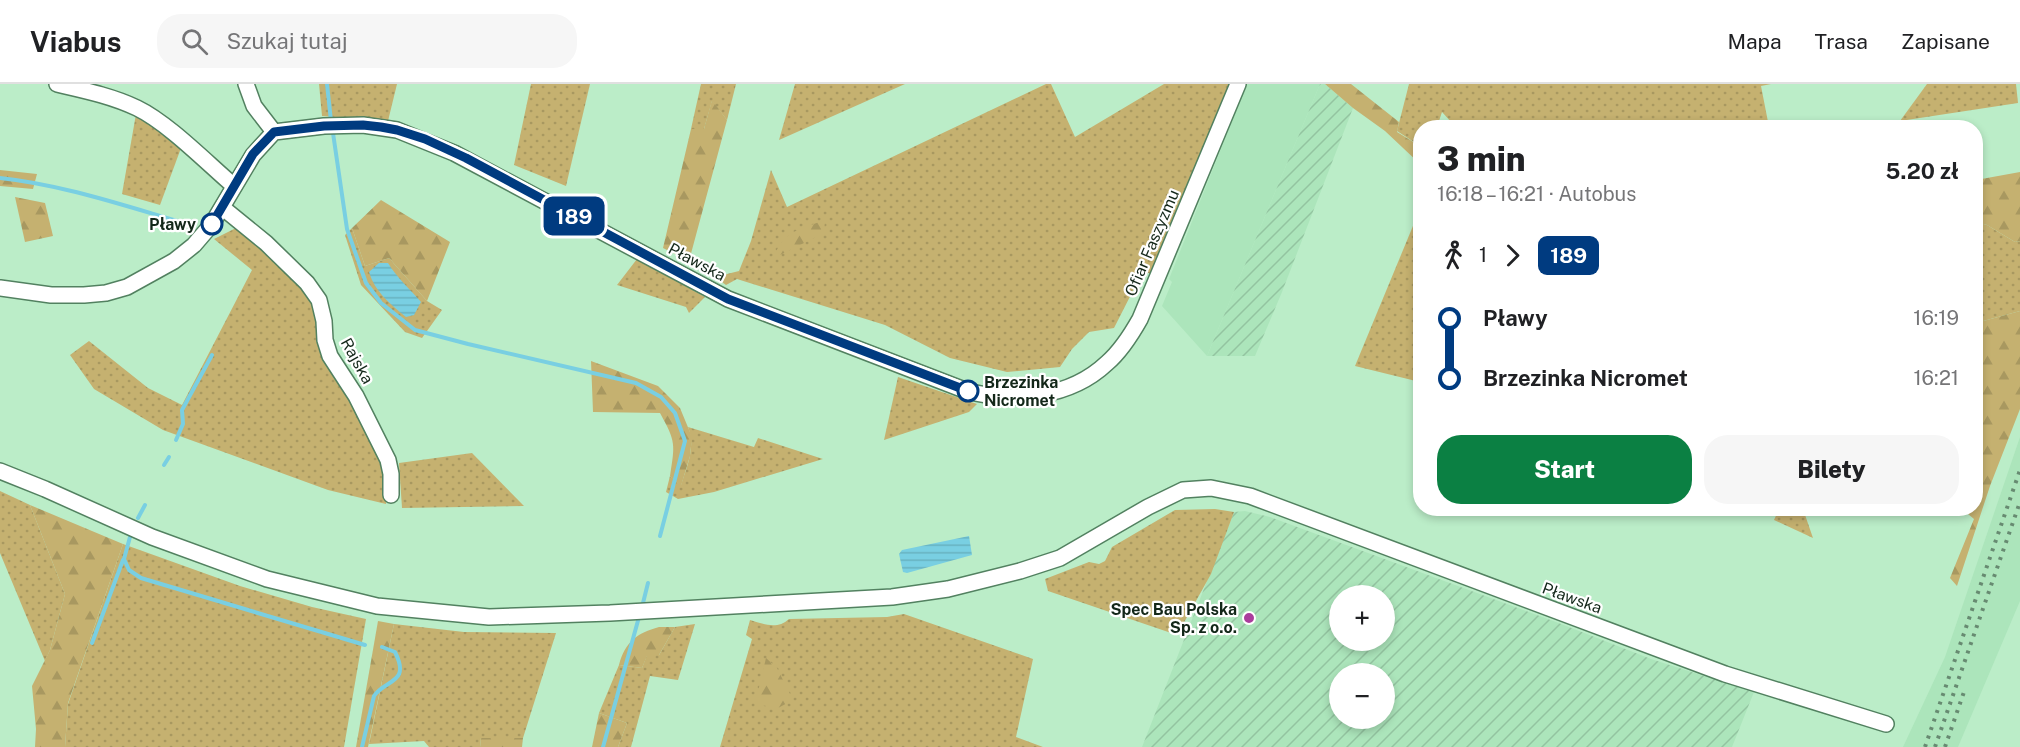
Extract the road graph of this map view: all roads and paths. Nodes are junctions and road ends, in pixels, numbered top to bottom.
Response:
1 (57, 84) edge
2 (246, 84) edge
3 (1238, 84) edge
4 (274, 132) junction
5 (234, 186) junction
6 (223, 208) junction
7 (1, 289) edge
8 (1065, 388) joint
9 (0, 471) edge
10 (391, 495) dead end
11 (1886, 724) dead end

1 - 5 street
2 - 4 street
3 - 8 street, Ofiar Faszyzmu
4 - 5 street
4 - 8 street, Pławska
5 - 6 street
6 - 7 street
6 - 10 street, Rajska
9 - 11 street, Pławska

